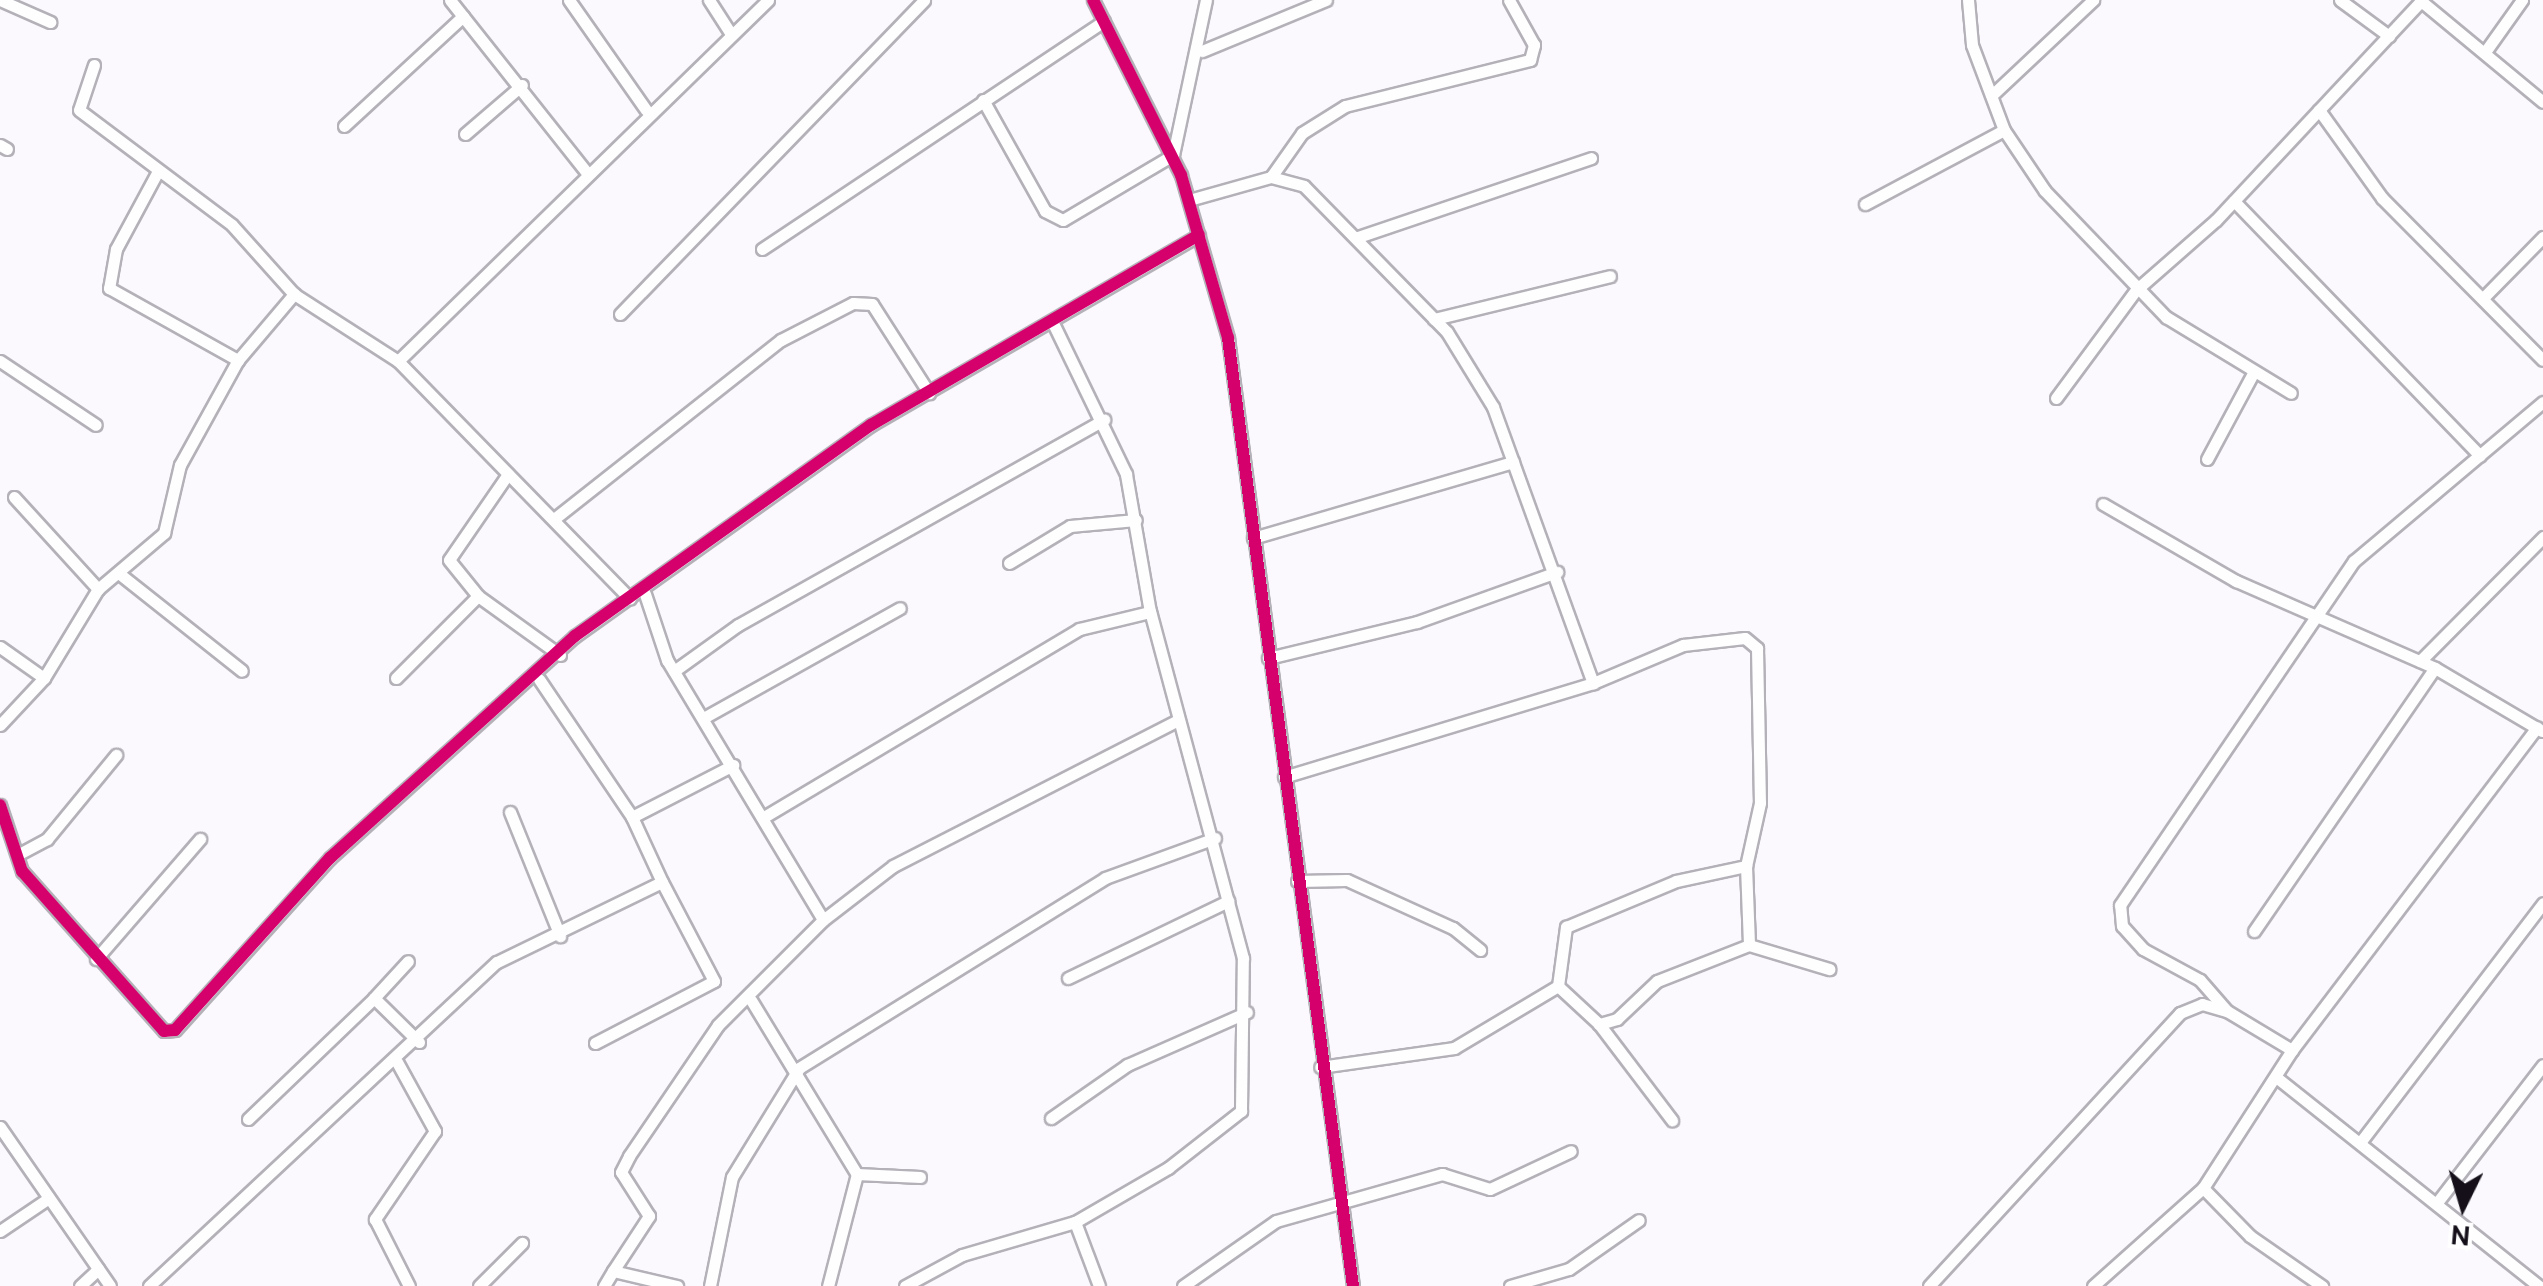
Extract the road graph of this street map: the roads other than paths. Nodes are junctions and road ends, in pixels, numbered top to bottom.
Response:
1 (0, 0) edge
2 (450, 0) edge
3 (570, 0) edge
4 (709, 0) edge
5 (768, 0) edge
6 (924, 0) edge
7 (1093, 0) edge
8 (1206, 0) edge
9 (1326, 0) edge
10 (1508, 0) edge
11 (1968, 0) edge
12 (2093, 0) edge
13 (2340, 0) edge
14 (2422, 0) edge
15 (2522, 0) edge
16 (463, 16) junction
17 (1104, 21) junction
18 (50, 22) dead end
19 (731, 34) junction
20 (2389, 36) junction
21 (1202, 51) junction
22 (2484, 52) junction
23 (94, 66) dead end
24 (522, 85) junction
25 (1992, 95) junction
26 (983, 100) junction
27 (2543, 102) edge
28 (646, 110) junction
29 (2319, 110) junction
30 (344, 126) dead end
31 (2004, 130) junction
32 (466, 134) dead end
33 (1173, 156) junction
34 (1591, 158) dead end
35 (158, 171) junction
36 (588, 174) junction
37 (1270, 176) junction
38 (1189, 200) junction
39 (2234, 201) junction
40 (1865, 204) dead end
41 (1199, 235) junction
42 (1358, 237) junction
43 (2543, 237) edge
44 (762, 249) dead end
45 (1610, 276) dead end
46 (2136, 290) junction
47 (294, 294) junction
48 (2483, 298) junction
49 (620, 314) dead end
50 (1434, 319) junction
51 (1053, 323) junction
52 (238, 360) junction
53 (2543, 360) edge
54 (0, 361) edge
55 (398, 362) junction
56 (2252, 375) junction
57 (929, 393) junction
58 (2291, 393) dead end
59 (2056, 398) dead end
60 (2543, 402) edge
61 (1104, 420) junction
62 (96, 425) dead end
63 (2480, 456) junction
64 (2207, 459) dead end
65 (1513, 462) junction
66 (508, 474) junction
67 (14, 497) dead end
68 (2102, 504) dead end
69 (554, 519) junction
70 (1136, 520) junction
71 (2543, 536) edge
72 (1252, 538) junction
73 (1009, 563) dead end
74 (1557, 572) junction
75 (121, 575) junction
76 (98, 589) junction
77 (645, 594) junction
78 (478, 596) junction
79 (630, 599) junction
80 (900, 608) dead end
81 (1150, 612) junction
82 (2315, 615) junction
83 (0, 647) edge
84 (560, 656) junction
85 (1268, 658) junction
86 (2420, 661) junction
87 (2435, 668) junction
88 (674, 670) junction
89 (242, 671) dead end
90 (44, 678) junction
91 (396, 678) dead end
92 (538, 678) junction
93 (1593, 682) junction
94 (705, 717) junction
95 (1178, 720) junction
96 (0, 726) edge
97 (2540, 729) edge
98 (116, 755) dead end
99 (733, 765) junction
100 (1284, 777) junction
101 (0, 805) edge
102 (510, 812) dead end
103 (632, 817) junction
104 (764, 817) junction
105 (1214, 838) junction
106 (200, 839) dead end
107 (19, 854) junction
108 (1746, 866) junction
109 (1297, 881) junction
110 (662, 882) junction
111 (1228, 902) junction
112 (2543, 903) edge
113 (823, 920) junction
114 (2254, 931) dead end
115 (560, 936) junction
116 (1748, 945) junction
117 (1480, 950) dead end
118 (96, 959) junction
119 (408, 961) dead end
120 (1828, 969) dead end
121 (1068, 978) dead end
122 (1558, 986) junction
123 (374, 998) junction
124 (751, 1000) junction
125 (2227, 1010) junction
126 (1247, 1012) junction
127 (1599, 1024) junction
128 (419, 1042) junction
129 (595, 1043) dead end
130 (2292, 1050) junction
131 (397, 1062) junction
132 (2543, 1065) edge
133 (1320, 1067) junction
134 (799, 1068) junction
135 (2276, 1077) junction
136 (248, 1118) dead end
137 (1051, 1118) dead end
138 (1672, 1120) dead end
139 (0, 1127) edge
140 (2362, 1140) junction
141 (1571, 1151) dead end
142 (857, 1174) junction
143 (920, 1177) dead end
144 (2203, 1188) junction
145 (50, 1198) junction
146 (1343, 1200) junction
147 (2439, 1200) junction
148 (1640, 1220) dead end
149 (1075, 1222) junction
150 (0, 1232) edge
151 (522, 1243) dead end
152 (98, 1268) junction
153 (613, 1271) junction
154 (400, 1283) edge
155 (80, 1286) edge
156 (110, 1286) edge
157 (149, 1286) edge
158 (480, 1286) edge
159 (604, 1286) edge
160 (678, 1286) edge
161 (710, 1286) edge
162 (828, 1286) edge
163 (905, 1286) edge
164 (1099, 1286) edge
165 (1183, 1286) edge
166 (1353, 1286) edge
167 (1510, 1286) edge
168 (1930, 1286) edge
169 (2093, 1286) edge
170 (2322, 1286) edge
171 (2539, 1286) edge

1 - 18 street
2 - 16 street
3 - 28 street
4 - 19 street
5 - 19 street
6 - 49 street
7 - 17 street
8 - 21 street
9 - 21 street
10 - 37 street
11 - 25 street
12 - 25 street
13 - 20 street
14 - 20 street
14 - 22 street
15 - 22 street
16 - 24 street
16 - 30 street
17 - 26 street
17 - 33 street
19 - 28 street
20 - 29 street
21 - 33 street
22 - 27 street
23 - 35 street
24 - 32 street
24 - 36 street
25 - 31 street
26 - 33 street
26 - 44 street
28 - 36 street
29 - 39 street
29 - 48 street
31 - 40 street
31 - 46 street
33 - 38 street
34 - 42 street
35 - 47 street
35 - 52 street
36 - 55 street
37 - 38 street
37 - 42 street
38 - 41 street
39 - 46 street
39 - 63 street
41 - 51 street
41 - 72 street
42 - 50 street
43 - 48 street
45 - 50 street
46 - 56 street
46 - 59 street
47 - 52 street
47 - 55 street
48 - 53 street
50 - 65 street
51 - 57 street
51 - 61 street
52 - 75 street
54 - 62 street
55 - 66 street
56 - 58 street
56 - 64 street
57 - 69 street
57 - 77 street
60 - 63 street
61 - 70 street
61 - 88 street
63 - 82 street
65 - 72 street
65 - 74 street
66 - 69 street
66 - 78 street
67 - 76 street
68 - 82 street
69 - 79 street
70 - 73 street
70 - 81 street
71 - 86 street
72 - 85 street
74 - 85 street
74 - 93 street
75 - 76 street
75 - 89 street
76 - 90 street
77 - 79 street
77 - 88 street
78 - 84 street
78 - 91 street
79 - 84 street
80 - 94 street
81 - 95 street
81 - 104 street
82 - 86 street
82 - 125 street
83 - 90 street
84 - 92 street
85 - 100 street
86 - 87 street
87 - 97 street
87 - 114 street
88 - 94 street
90 - 96 street
92 - 103 street
92 - 118 street
93 - 100 street
93 - 108 street
94 - 99 street
95 - 105 street
95 - 113 street
97 - 130 street
98 - 107 street
99 - 103 street
99 - 104 street
100 - 109 street
101 - 107 street
102 - 115 street
103 - 110 street
104 - 113 street
105 - 111 street
105 - 134 street
106 - 118 street
107 - 118 street
108 - 116 street
108 - 122 street
109 - 117 street
109 - 133 street
110 - 115 street
110 - 129 street
111 - 121 street
111 - 126 street
112 - 140 street
113 - 124 street
115 - 128 street
116 - 120 street
116 - 127 street
119 - 123 street
122 - 127 street
122 - 133 street
123 - 128 street
123 - 136 street
124 - 134 street
124 - 153 street
125 - 130 street
125 - 168 street
126 - 137 street
126 - 149 street
127 - 138 street
128 - 131 street
130 - 135 street
131 - 154 street
131 - 157 street
132 - 147 street
133 - 146 street
134 - 142 street
134 - 161 street
135 - 140 street
135 - 144 street
139 - 145 street
140 - 147 street
141 - 146 street
142 - 143 street
142 - 162 street
144 - 169 street
144 - 170 street
145 - 150 street
145 - 152 street
146 - 165 street
146 - 166 street
147 - 171 street
148 - 167 street
149 - 163 street
149 - 164 street
151 - 158 street
152 - 155 street
152 - 156 street
153 - 159 street
153 - 160 street

